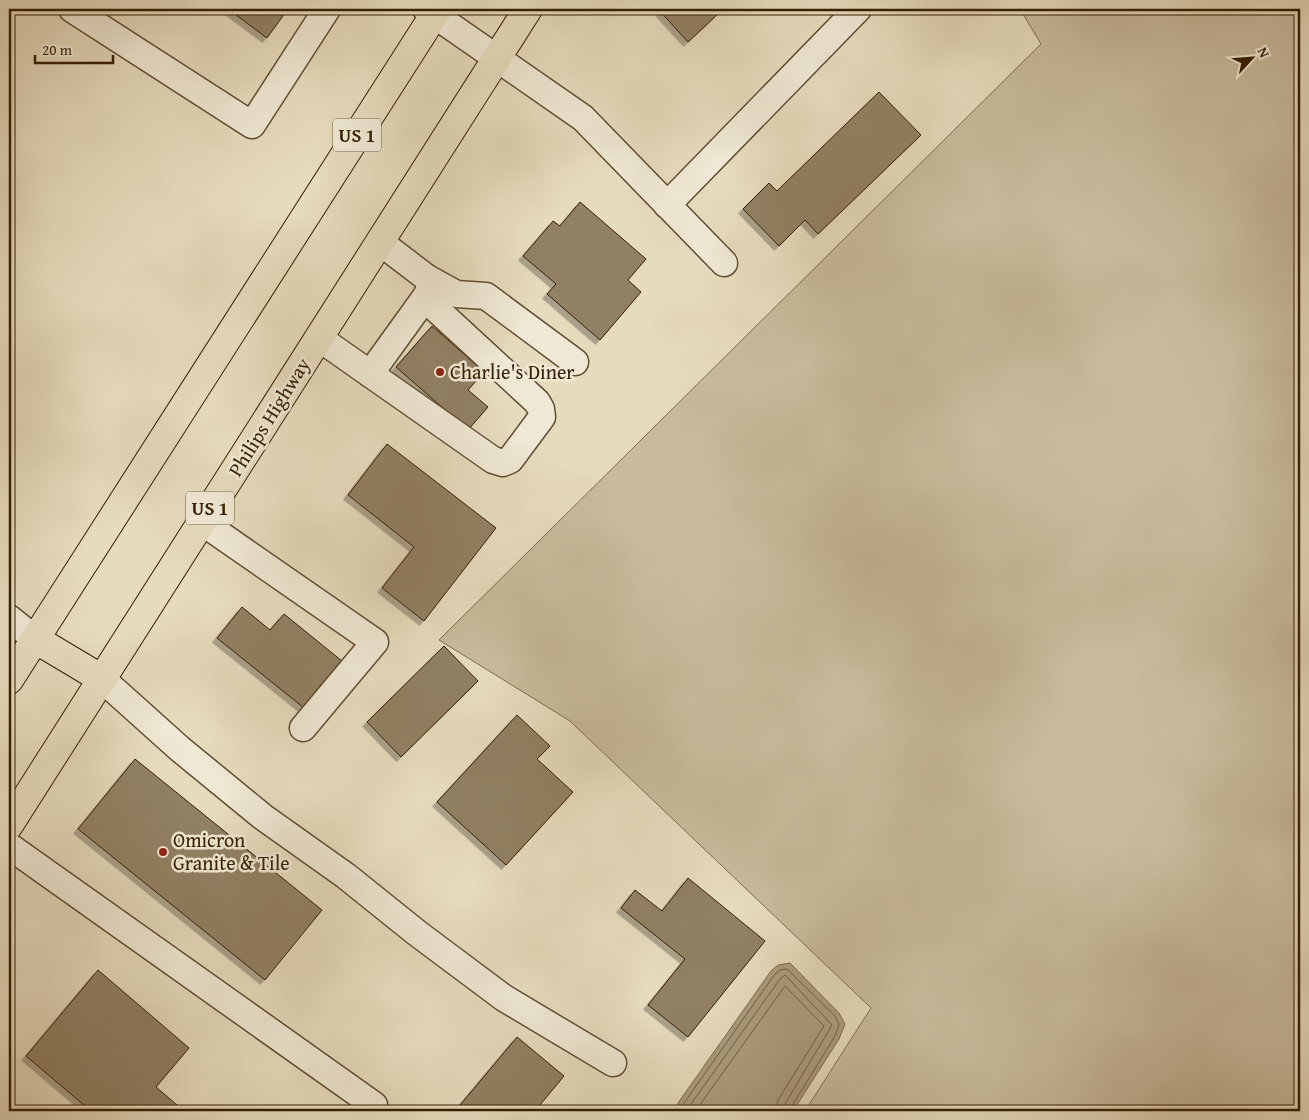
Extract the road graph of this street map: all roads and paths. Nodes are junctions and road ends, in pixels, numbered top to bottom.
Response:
1 (72, 9) edge
2 (327, 9) edge
3 (528, 9) edge
4 (858, 9) edge
5 (433, 10) edge
6 (496, 59) junction
7 (667, 205) junction
8 (380, 242) junction
9 (724, 263) dead end
10 (427, 287) junction
11 (319, 338) junction
12 (575, 362) dead end
13 (370, 374) junction
14 (202, 522) junction
15 (9, 618) edge
16 (35, 639) junction
17 (102, 679) junction
18 (9, 680) edge
19 (304, 728) dead end
20 (9, 825) edge
21 (9, 846) edge
22 (613, 1063) dead end
23 (374, 1105) dead end

1 - 2 street
3 - 6 main road, Philips Highway / US 1
4 - 7 street
5 - 6 street
5 - 16 main road, US 1
6 - 7 street
6 - 8 main road, Philips Highway / US 1
7 - 9 street
8 - 10 street
8 - 11 main road, Philips Highway / US 1
10 - 12 street
10 - 13 street
10 - 13 street
11 - 13 street
11 - 14 main road, Philips Highway / US 1
14 - 17 main road, Philips Highway / US 1
14 - 19 street
15 - 16 street
16 - 17 main road
16 - 18 main road, US 1
17 - 20 main road, Philips Highway / US 1
17 - 22 street
21 - 23 street

